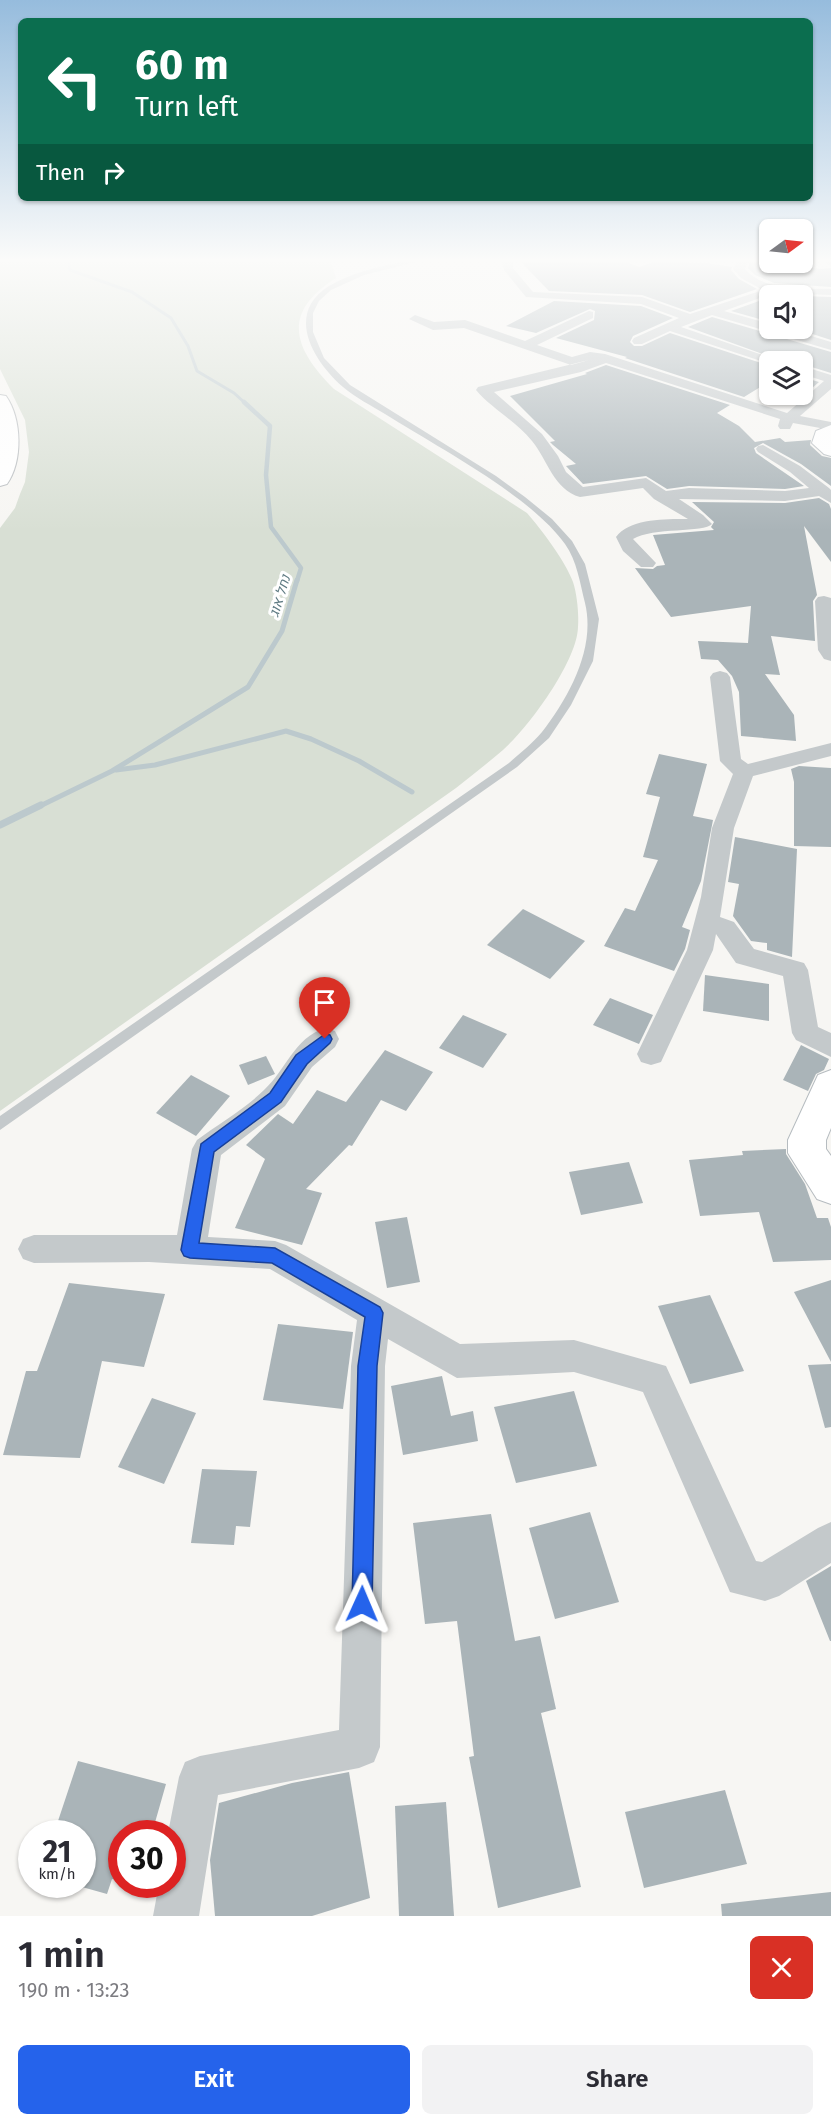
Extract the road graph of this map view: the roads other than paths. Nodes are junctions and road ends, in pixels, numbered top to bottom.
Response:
1 (317, 351) edge
2 (547, 351) edge
3 (744, 351) edge
4 (759, 356) edge
5 (606, 359) junction
6 (813, 374) edge
7 (831, 381) edge
8 (0, 400) edge
9 (791, 425) junction
10 (831, 426) edge
11 (831, 431) edge
12 (763, 449) dead end
13 (831, 450) edge
14 (0, 480) edge
15 (827, 495) edge
16 (660, 496) junction
17 (647, 563) dead end
18 (824, 601) dead end
19 (831, 655) edge
20 (720, 677) dead end
21 (831, 749) edge
22 (744, 772) junction
23 (707, 922) junction
24 (325, 1039) dead end
25 (831, 1046) edge
26 (651, 1054) dead end
27 (831, 1085) edge
28 (0, 1125) edge
29 (831, 1187) edge
30 (34, 1249) dead end
31 (190, 1250) junction
32 (374, 1313) junction
33 (831, 1541) edge
34 (176, 1916) edge

1 - 28 lane
2 - 5 street
3 - 4 street
5 - 9 street
5 - 16 street
6 - 7 street
7 - 9 street
8 - 14 main road
9 - 10 street
11 - 13 main road
12 - 15 street
15 - 16 street
16 - 17 street
18 - 19 street
20 - 22 street
21 - 22 street
22 - 23 street
23 - 25 street
23 - 26 street
24 - 31 street
27 - 29 main road
30 - 31 street
31 - 32 street
32 - 33 street
32 - 34 street

